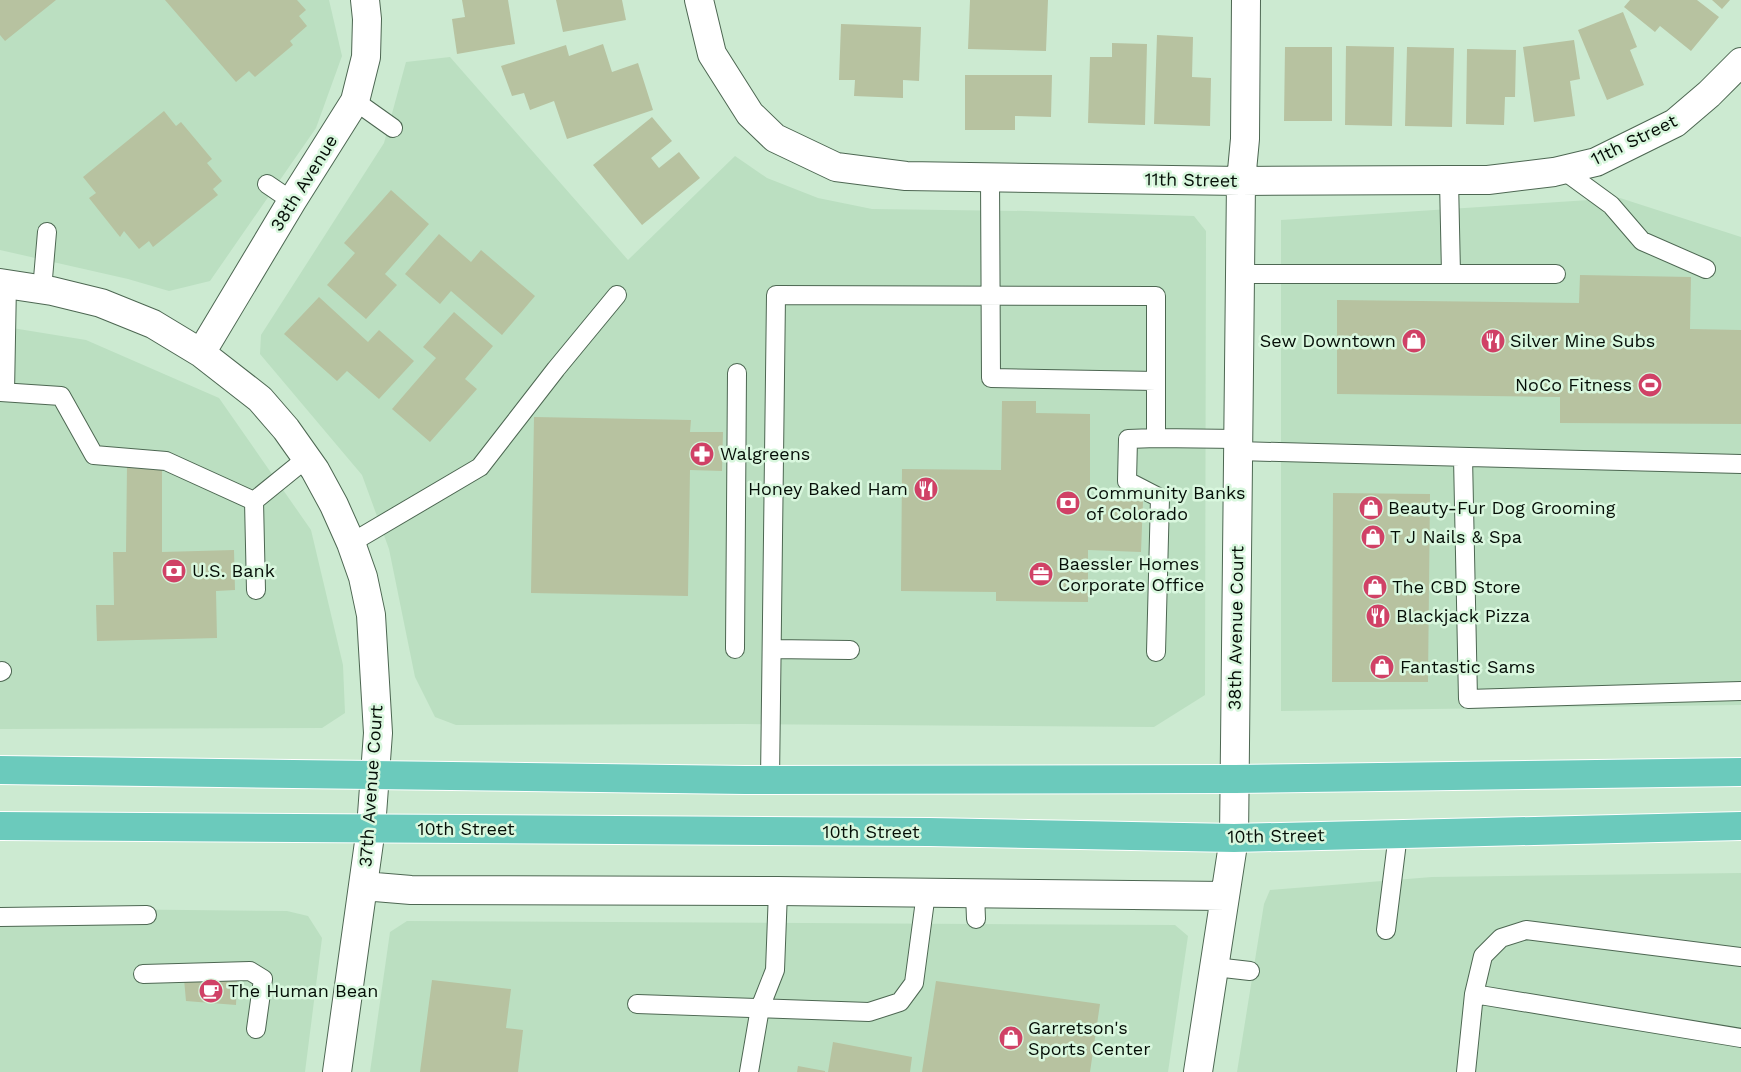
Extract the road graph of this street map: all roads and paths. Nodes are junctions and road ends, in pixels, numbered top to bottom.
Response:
1 (365, 0) edge
2 (699, 0) edge
3 (1246, 0) edge
4 (1741, 62) edge
5 (355, 101) junction
6 (393, 128) dead end
7 (1563, 170) junction
8 (990, 177) junction
9 (1449, 180) junction
10 (1240, 181) junction
11 (267, 184) dead end
12 (292, 200) junction
13 (47, 232) dead end
14 (1706, 269) dead end
15 (1240, 274) junction
16 (1450, 274) junction
17 (1556, 274) dead end
18 (3, 283) edge
19 (42, 290) junction
20 (617, 295) dead end
21 (991, 296) junction
22 (201, 353) junction
23 (737, 372) dead end
24 (1156, 381) junction
25 (2, 392) edge
26 (1156, 438) junction
27 (1238, 445) junction
28 (1463, 457) junction
29 (307, 458) junction
30 (1741, 464) edge
31 (254, 501) junction
32 (351, 543) junction
33 (256, 590) dead end
34 (735, 649) dead end
35 (772, 649) junction
36 (850, 650) dead end
37 (1156, 652) dead end
38 (1741, 691) edge
39 (0, 770) edge
40 (1741, 772) edge
41 (375, 776) junction
42 (1235, 779) junction
43 (770, 780) junction
44 (0, 826) edge
45 (1741, 826) edge
46 (372, 828) junction
47 (1398, 834) junction
48 (1234, 838) junction
49 (364, 886) junction
50 (778, 891) junction
51 (926, 893) junction
52 (1225, 896) junction
53 (147, 916) dead end
54 (0, 917) edge
55 (1386, 930) dead end
56 (1741, 957) edge
57 (1215, 967) junction
58 (1250, 971) dead end
59 (143, 974) dead end
60 (1474, 994) junction
61 (637, 1004) dead end
62 (760, 1008) junction
63 (256, 1029) dead end
64 (1741, 1038) edge
65 (337, 1072) edge
66 (749, 1072) edge
67 (1198, 1072) edge
68 (1467, 1072) edge

1 - 5 street, 38th Avenue
2 - 8 street, 11th Street
3 - 10 street, 38th Avenue Court
4 - 7 street, 11th Street
5 - 6 lane
5 - 12 street, 38th Avenue
7 - 9 street, 11th Street
7 - 14 lane
8 - 10 street, 11th Street
8 - 21 lane
9 - 10 street, 11th Street
9 - 16 lane
10 - 15 street, 38th Avenue Court
11 - 12 lane
12 - 22 street, 38th Avenue
13 - 19 lane
15 - 16 lane
15 - 27 street, 38th Avenue Court
16 - 17 lane
18 - 19 street, 37th Avenue Court
18 - 25 lane
19 - 22 street, 37th Avenue Court
20 - 32 lane
21 - 24 lane
21 - 24 lane
21 - 35 lane
22 - 29 street, 37th Avenue Court
23 - 34 lane
24 - 26 lane
25 - 31 lane
26 - 27 lane
26 - 37 lane
27 - 28 lane
27 - 42 street, 38th Avenue Court
28 - 30 lane
28 - 38 lane
29 - 31 lane
29 - 32 street, 37th Avenue Court
31 - 33 lane
32 - 41 street, 37th Avenue Court
35 - 36 lane
35 - 43 lane
39 - 41 main road
40 - 42 main road
41 - 43 main road
41 - 46 street, 37th Avenue Court
42 - 43 main road
42 - 48 street, 38th Avenue Court
44 - 46 main road, 10th Street
45 - 47 main road, 10th Street
46 - 48 main road, 10th Street
46 - 49 street, 37th Avenue Court
47 - 48 main road, 10th Street
47 - 55 lane
48 - 52 street, 38th Avenue Court
49 - 50 street
49 - 65 street, 37th Avenue Court
50 - 51 street
50 - 62 lane
51 - 52 street
51 - 62 lane
52 - 57 street, 38th Avenue Court
53 - 54 lane
56 - 60 lane
57 - 58 lane
57 - 67 street, 38th Avenue Court
59 - 63 lane
60 - 64 lane
60 - 68 lane
61 - 62 lane
62 - 66 lane

